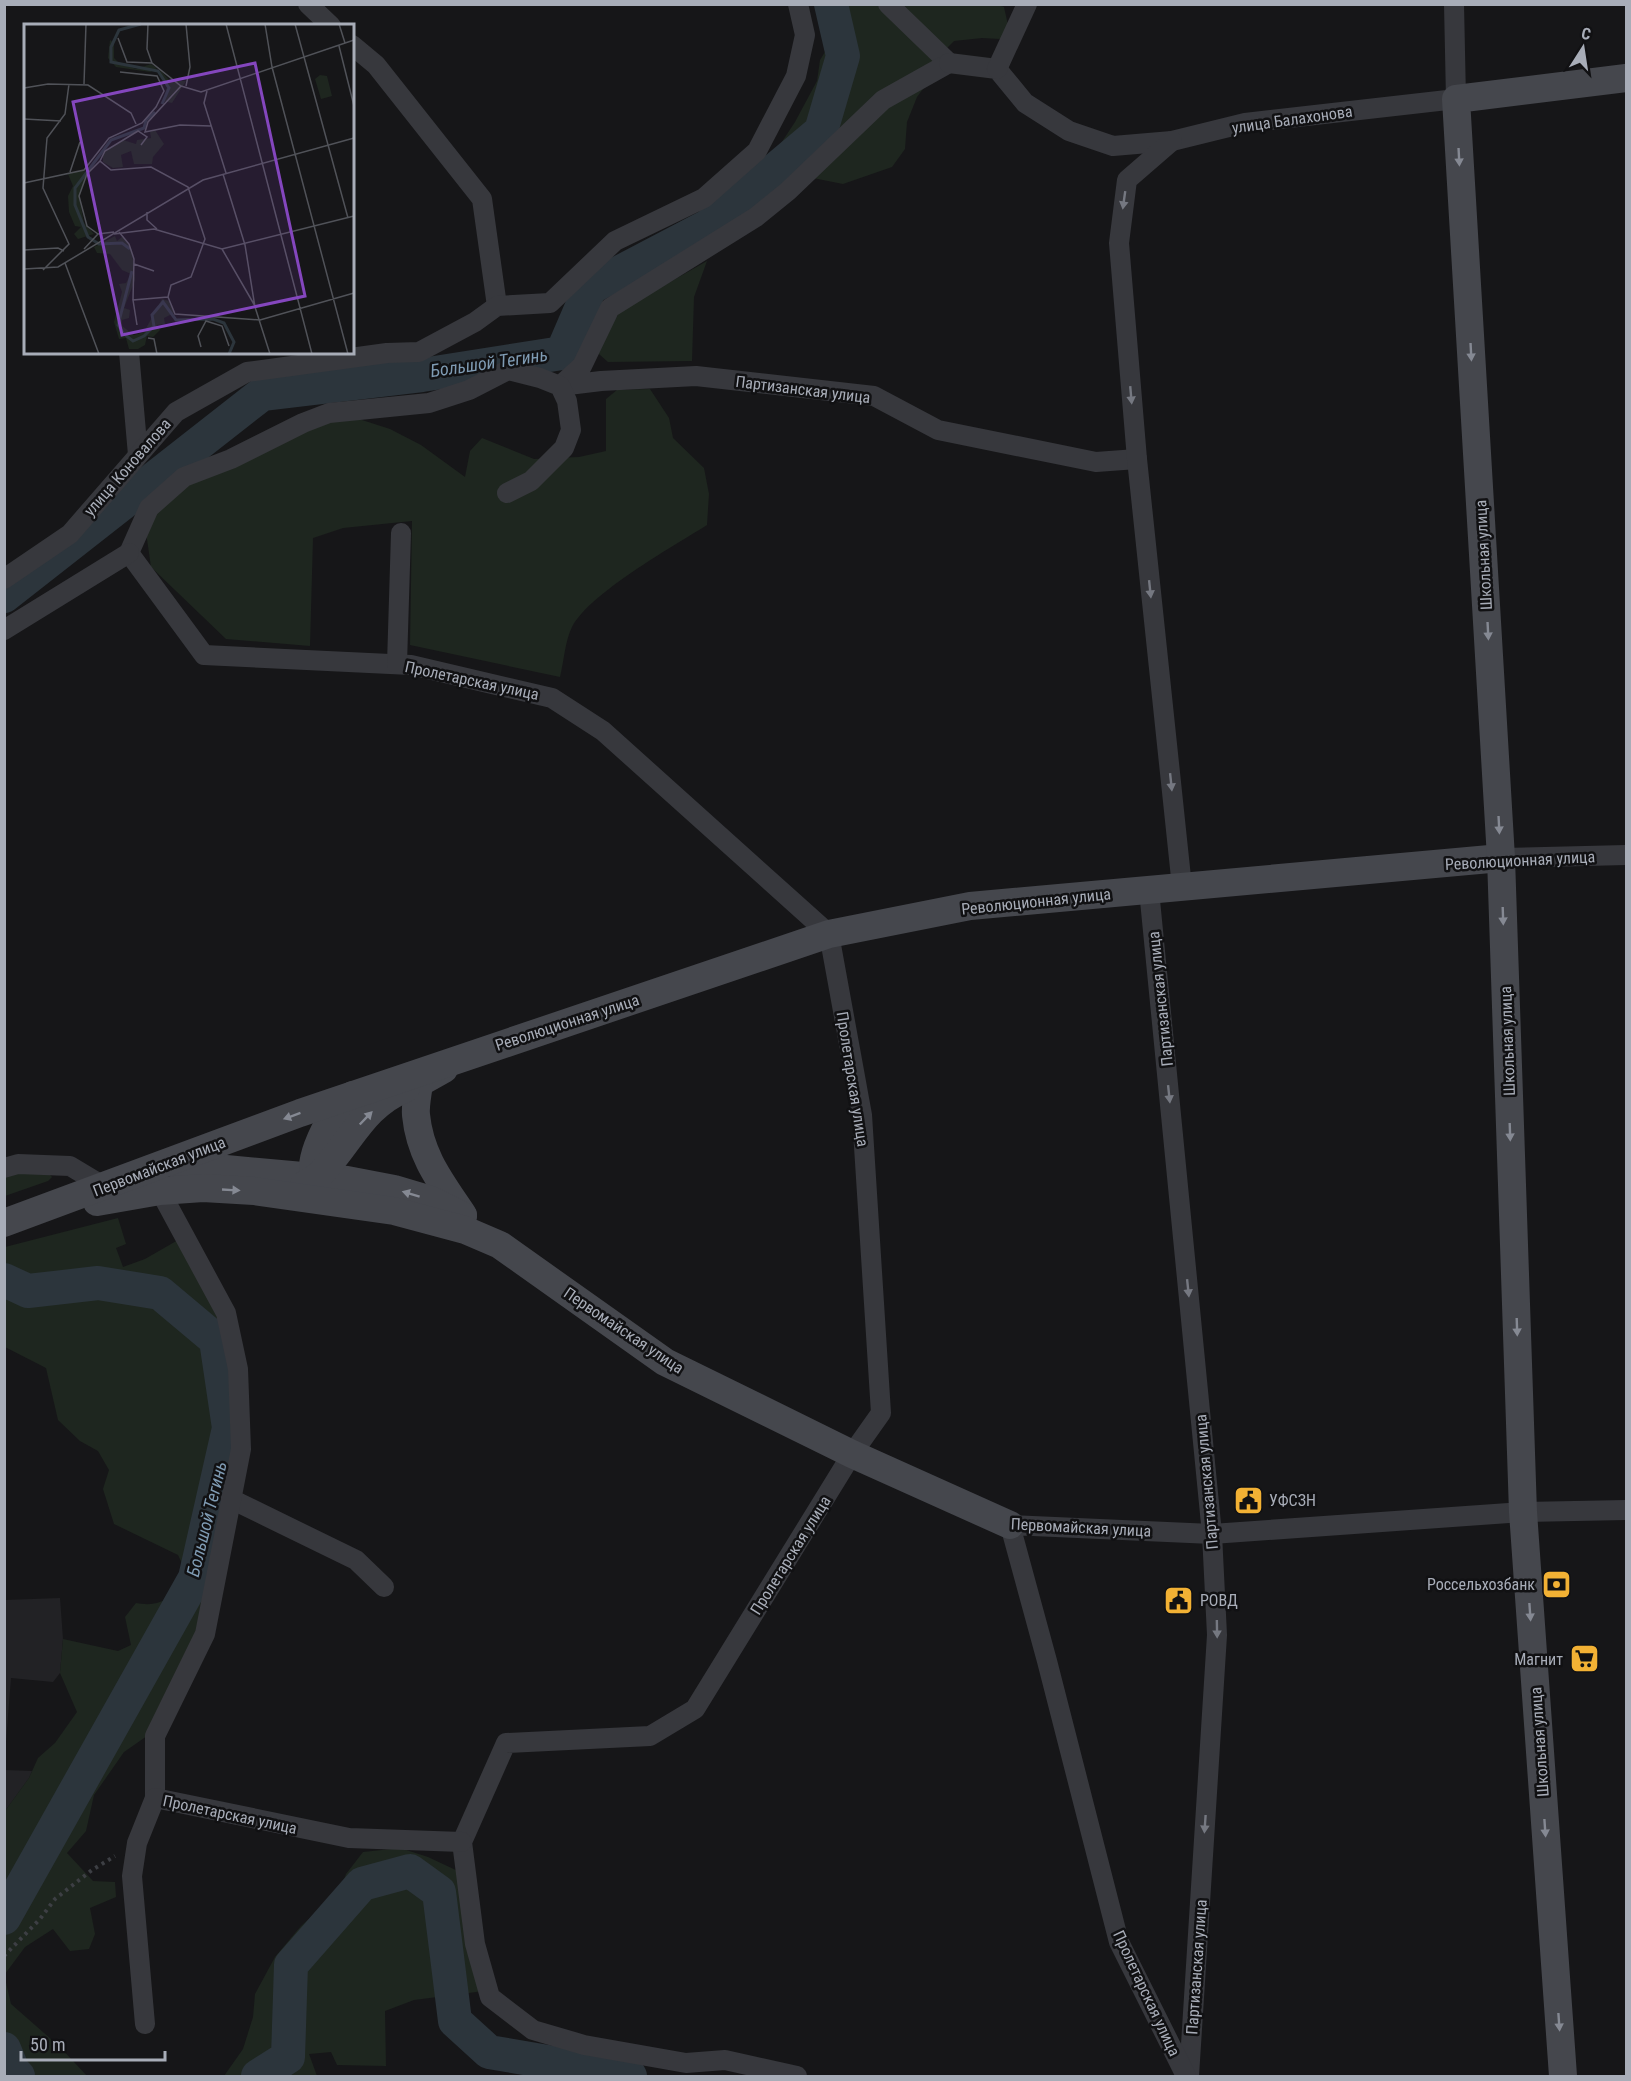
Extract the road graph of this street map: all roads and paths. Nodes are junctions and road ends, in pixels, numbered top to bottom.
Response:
1 (308, 4) edge
2 (798, 4) edge
3 (888, 4) edge
4 (1027, 4) edge
5 (1454, 4) edge
6 (329, 24) edge
7 (354, 47) edge
8 (949, 63) junction
9 (997, 69) junction
10 (1626, 78) edge
11 (1456, 99) junction
12 (1172, 141) junction
13 (497, 306) junction
14 (129, 354) edge
15 (560, 386) junction
16 (138, 455) junction
17 (1137, 459) junction
18 (507, 493) dead end
19 (401, 533) dead end
20 (129, 553) junction
21 (4, 579) edge
22 (4, 630) edge
23 (397, 664) junction
24 (1626, 855) edge
25 (1502, 858) junction
26 (1182, 887) junction
27 (1149, 890) junction
28 (829, 934) junction
29 (466, 1056) junction
30 (419, 1083) junction
31 (353, 1095) junction
32 (4, 1168) edge
33 (315, 1178) junction
34 (105, 1187) junction
35 (160, 1191) junction
36 (277, 1194) junction
37 (364, 1206) junction
38 (16, 1219) edge
39 (465, 1224) junction
40 (852, 1454) junction
41 (231, 1499) junction
42 (1626, 1510) edge
43 (1522, 1512) junction
44 (1010, 1525) junction
45 (1212, 1534) junction
46 (384, 1587) dead end
47 (155, 1798) junction
48 (462, 1842) junction
49 (136, 1843) junction
50 (4, 1956) edge
51 (145, 2024) dead end
52 (797, 2076) edge
53 (1187, 2076) edge
54 (1563, 2076) edge

1 - 6 street
2 - 13 street
3 - 8 street
4 - 9 street
5 - 11 street, Школьная улица
7 - 13 street
8 - 9 street
8 - 15 street
9 - 12 street, улица Балахонова
10 - 11 street, улица Балахонова
11 - 12 street, улица Балахонова
11 -> 25 street, Школьная улица
12 -> 17 street
13 - 16 street, улица Коновалова
14 - 16 street
15 - 17 street, Партизанская улица
15 - 18 street
15 - 20 street
16 - 21 street, улица Коновалова
17 -> 26 street
19 - 23 street
20 - 22 street
20 - 23 street, Пролетарская улица
23 - 28 street, Пролетарская улица
24 - 25 street, Революционная улица
25 - 26 street, Революционная улица
25 -> 43 street, Школьная улица
26 - 27 street, Революционная улица
27 - 28 street, Революционная улица
27 -> 45 street, Партизанская улица
28 - 29 street, Революционная улица
28 - 40 street, Пролетарская улица
29 - 30 street
29 - 31 street, Первомайская улица
33 -> 30 street
30 - 39 street
31 - 33 street
31 -> 34 street, Первомайская улица
32 - 34 street
33 - 34 street
33 - 36 street
33 - 37 street
39 -> 33 street
34 - 38 street, Первомайская улица
35 -> 36 street, Первомайская улица
35 - 38 street, Первомайская улица
35 - 41 street, Первомайская улица
36 - 37 street, Первомайская улица
37 - 39 street, Первомайская улица
39 - 40 street, Первомайская улица
40 - 44 street, Первомайская улица
40 - 48 street, Пролетарская улица
41 - 46 street
41 - 47 street, Первомайская улица
42 - 43 street, Первомайская улица
43 - 45 street, Первомайская улица
43 -> 54 street, Школьная улица
44 - 45 street, Первомайская улица
44 - 53 street, Пролетарская улица
45 -> 53 street, Партизанская улица
47 - 48 street, Пролетарская улица
47 - 49 street, Пролетарская улица
48 - 52 street
49 - 50 path
49 - 51 street, Пролетарская улица

